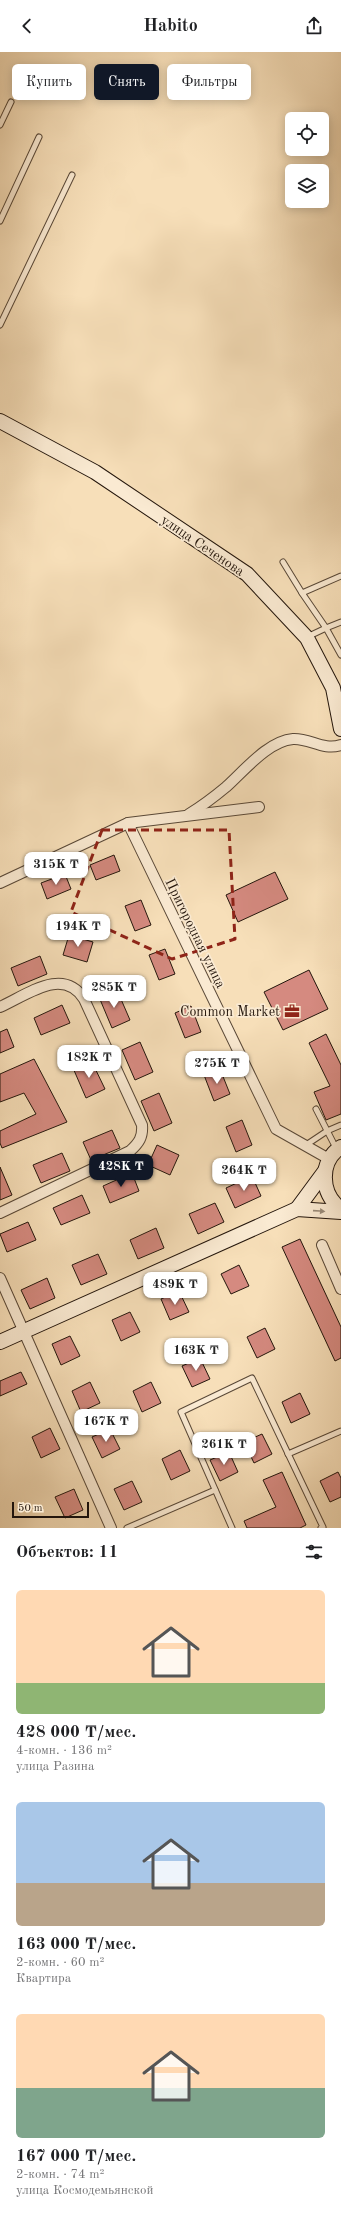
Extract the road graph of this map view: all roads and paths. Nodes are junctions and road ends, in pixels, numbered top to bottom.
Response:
1 (11, 102) dead end
2 (0, 126) edge
3 (39, 137) dead end
4 (72, 175) dead end
5 (0, 221) edge
6 (0, 325) edge
7 (0, 421) edge
8 (283, 562) dead end
9 (341, 576) edge
10 (302, 593) junction
11 (341, 622) edge
12 (326, 628) junction
13 (307, 638) junction
14 (341, 657) edge
15 (341, 729) edge
16 (341, 745) edge
17 (259, 807) dead end
18 (186, 817) junction
19 (128, 823) junction
20 (0, 883) edge
21 (0, 1007) edge
22 (316, 1109) dead end
23 (341, 1125) edge
24 (327, 1131) junction
25 (306, 1145) junction
26 (333, 1157) edge
27 (297, 1209) junction
28 (341, 1209) edge
29 (341, 1212) edge
30 (0, 1213) edge
31 (322, 1245) dead end
32 (0, 1278) edge
33 (341, 1289) edge
34 (23, 1331) junction
35 (0, 1342) edge
36 (341, 1432) edge
37 (288, 1454) junction
38 (215, 1490) junction
39 (112, 1528) edge
40 (127, 1528) edge
41 (232, 1528) edge
42 (321, 1528) edge

1 - 2 lane
3 - 5 lane
4 - 6 lane
7 - 13 street, улица Сеченова
8 - 10 lane
9 - 10 lane
10 - 12 lane
11 - 12 lane
12 - 13 lane
12 - 14 lane
13 - 15 street, улица Сеченова
16 - 18 street
17 - 18 street
18 - 19 street
19 - 20 street
19 - 25 street, Пригородная улица
21 - 30 street
22 - 24 lane
23 - 24 lane
24 - 25 lane
24 - 26 lane
25 - 26 street, Пригородная улица
26 - 27 street
26 - 28 street
27 -> 29 street
27 - 34 street
31 - 33 street
32 - 34 street
34 - 35 street
34 - 39 street
36 - 37 lane
37 - 38 lane
37 - 42 lane
38 - 40 lane
38 - 41 lane

